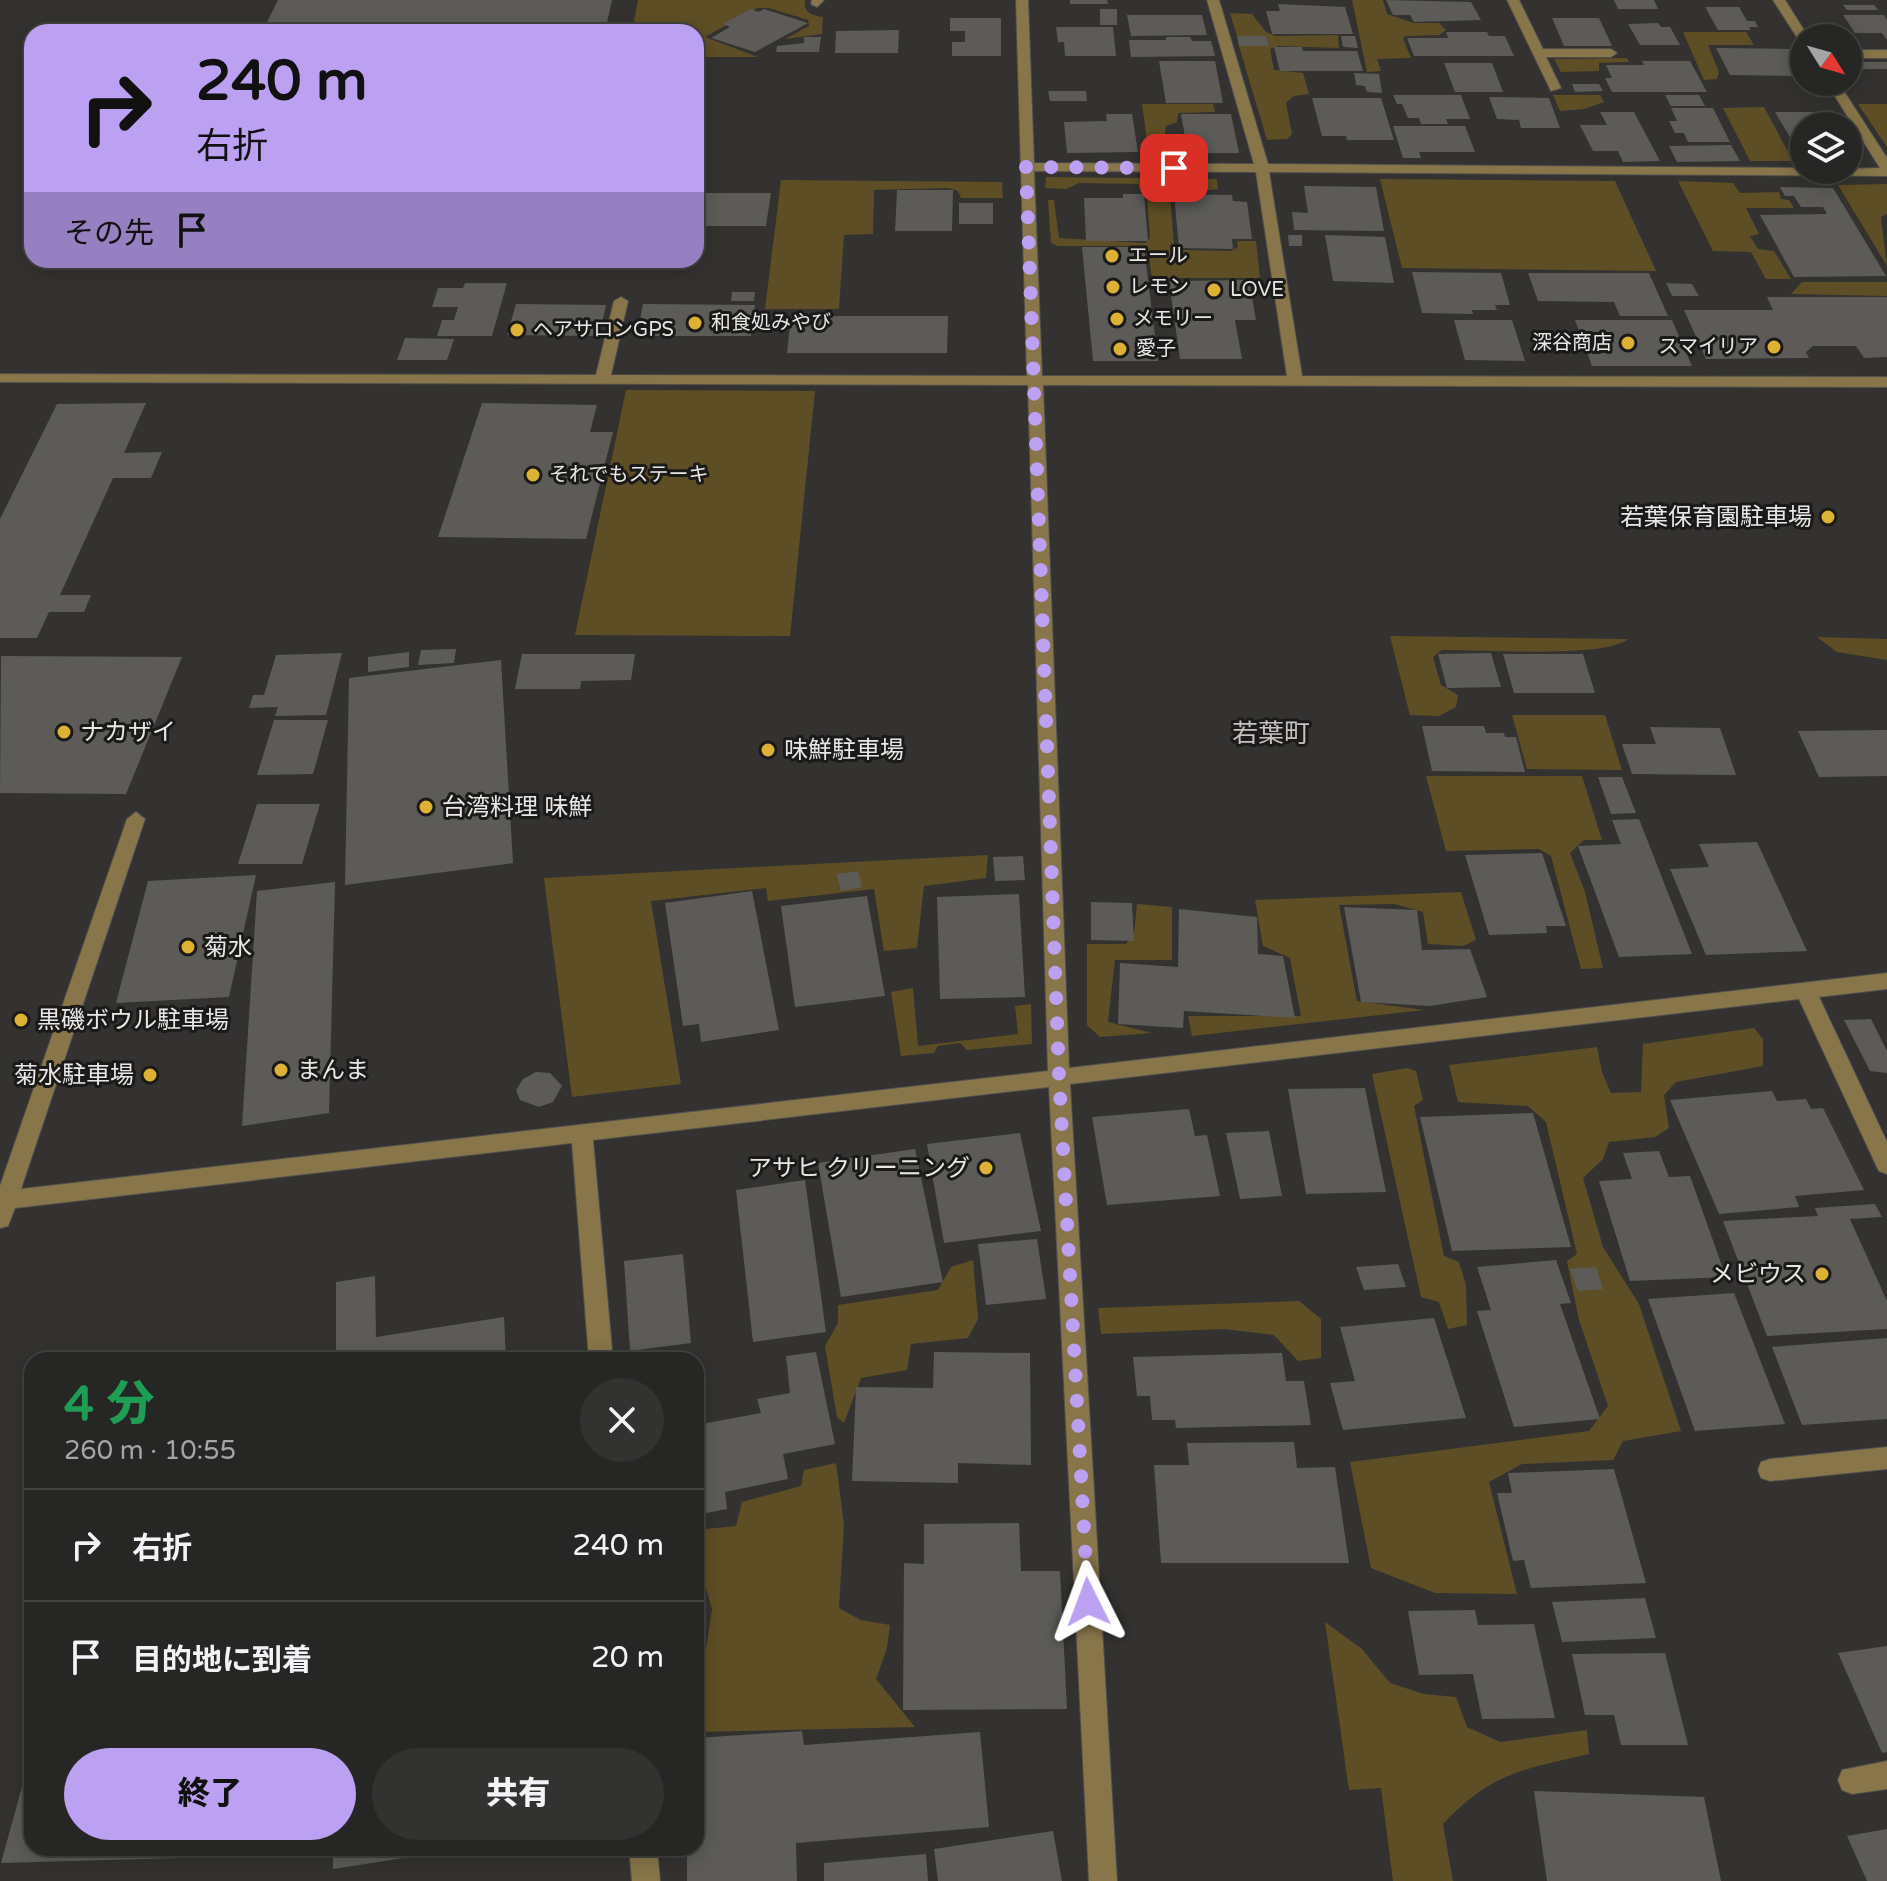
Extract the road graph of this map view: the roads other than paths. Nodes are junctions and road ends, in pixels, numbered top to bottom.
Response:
1 (1022, 0) edge
2 (1213, 0) edge
3 (1513, 0) edge
4 (1779, 0) edge
5 (1794, 24) edge
6 (1538, 53) junction
7 (1611, 53) dead end
8 (1862, 54) edge
9 (1887, 54) edge
10 (1555, 88) dead end
11 (1841, 96) edge
12 (1026, 167) junction
13 (1262, 168) junction
14 (1887, 170) edge
15 (621, 301) dead end
16 (0, 378) edge
17 (603, 379) junction
18 (1295, 379) junction
19 (1034, 380) junction
20 (1887, 382) edge
21 (136, 819) dead end
22 (1887, 981) edge
23 (1806, 991) junction
24 (1059, 1076) junction
25 (582, 1135) junction
26 (1887, 1165) edge
27 (2, 1207) edge
28 (600, 1352) edge
29 (1887, 1458) edge
30 (1770, 1470) dead end
31 (1887, 1775) edge
32 (1852, 1780) dead end
33 (644, 1856) edge
34 (646, 1881) edge
35 (1103, 1881) edge

1 - 12 street
2 - 13 street
3 - 6 street
4 - 5 street
6 - 7 street
6 - 10 street
8 - 9 street
11 - 14 street
12 - 13 street
12 - 19 street
13 - 14 street
13 - 18 street
15 - 17 street
16 - 17 street
17 - 19 street
18 - 19 street
18 - 20 street
19 - 24 street
21 - 27 street
22 - 23 street
23 - 24 street
23 - 26 street
24 - 25 street
24 - 35 street
25 - 27 street
25 - 28 street
29 - 30 street
31 - 32 street
33 - 34 street

